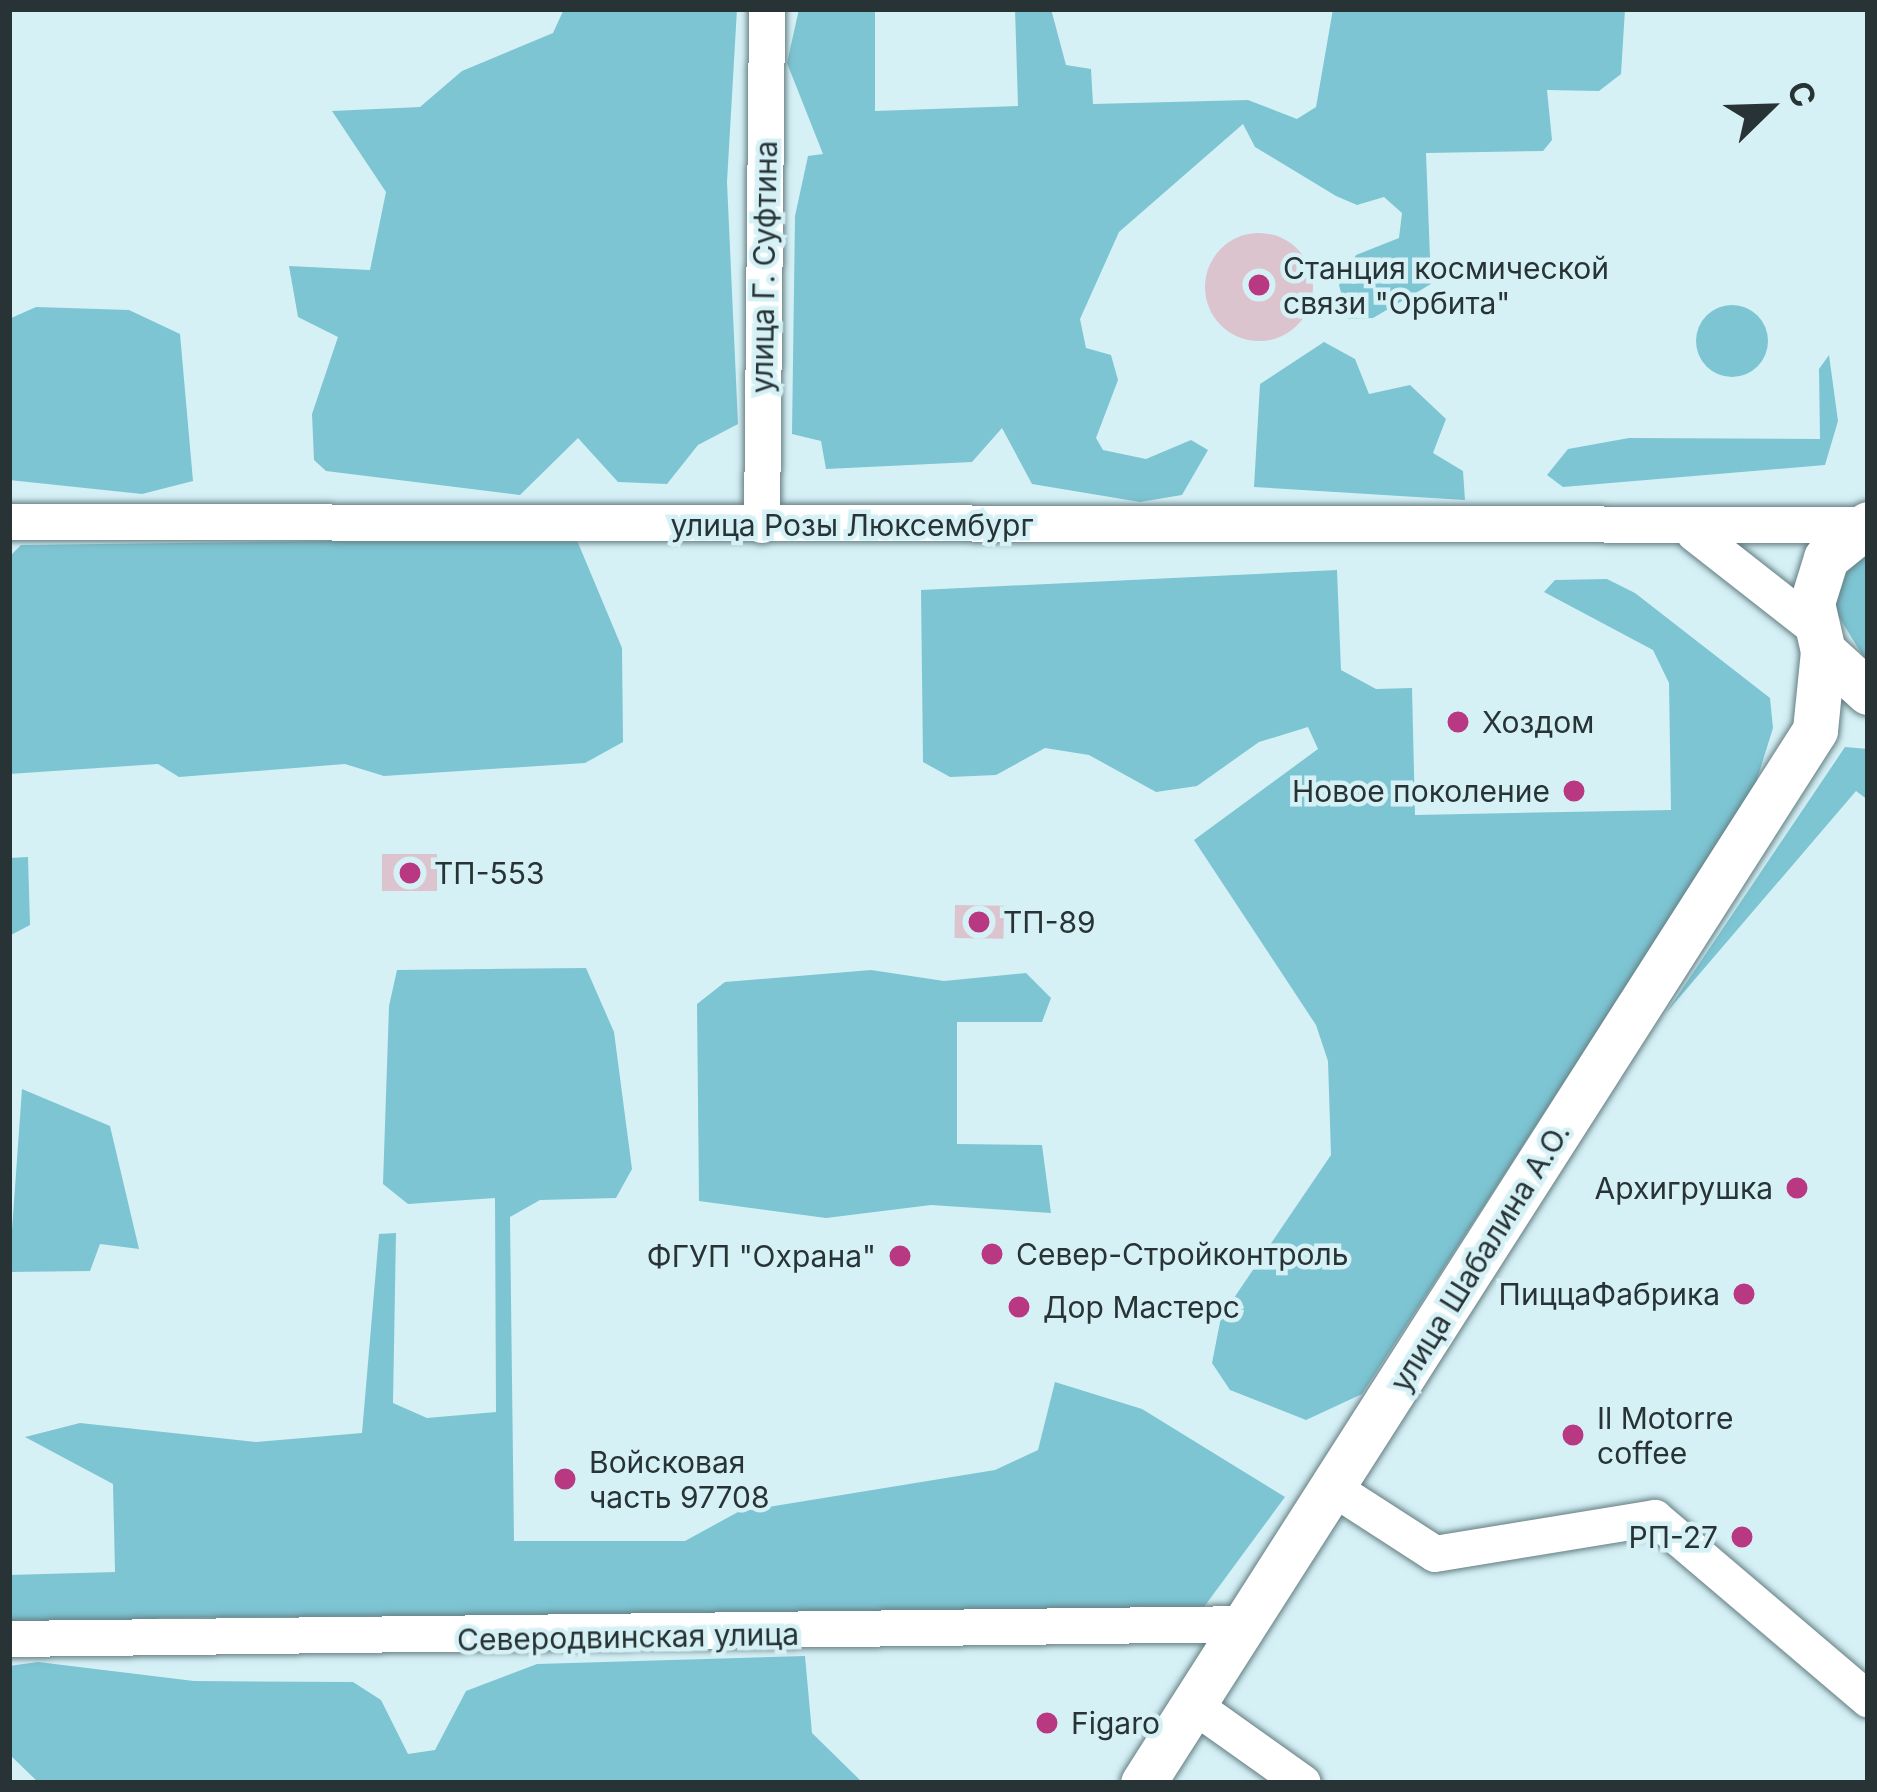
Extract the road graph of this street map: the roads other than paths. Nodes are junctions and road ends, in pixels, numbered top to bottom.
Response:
1 (767, 9) edge
2 (9, 522) edge
3 (762, 525) junction
4 (1864, 525) edge
5 (1694, 532) junction
6 (1818, 639) junction
7 (1868, 692) edge
8 (1868, 703) edge
9 (1814, 730) junction
10 (1334, 1488) junction
11 (1247, 1624) junction
12 (9, 1639) edge
13 (1868, 1699) edge
14 (1196, 1707) junction
15 (1143, 1783) edge
16 (1304, 1783) edge

1 - 3 street, улица Г. Суфтина
2 - 3 street, улица Розы Люксембург
3 - 5 street, улица Розы Люксембург
4 - 5 street, улица Розы Люксембург
4 - 6 street
5 - 6 street
6 - 7 street
6 - 9 street
8 - 9 street
9 - 10 street, улица Шабалина А.О.
10 - 11 street, улица Шабалина А.О.
10 - 13 street
11 - 12 street, Северодвинская улица
11 - 14 street, улица Шабалина А.О.
14 - 15 street, улица Шабалина А.О.
14 - 16 street

